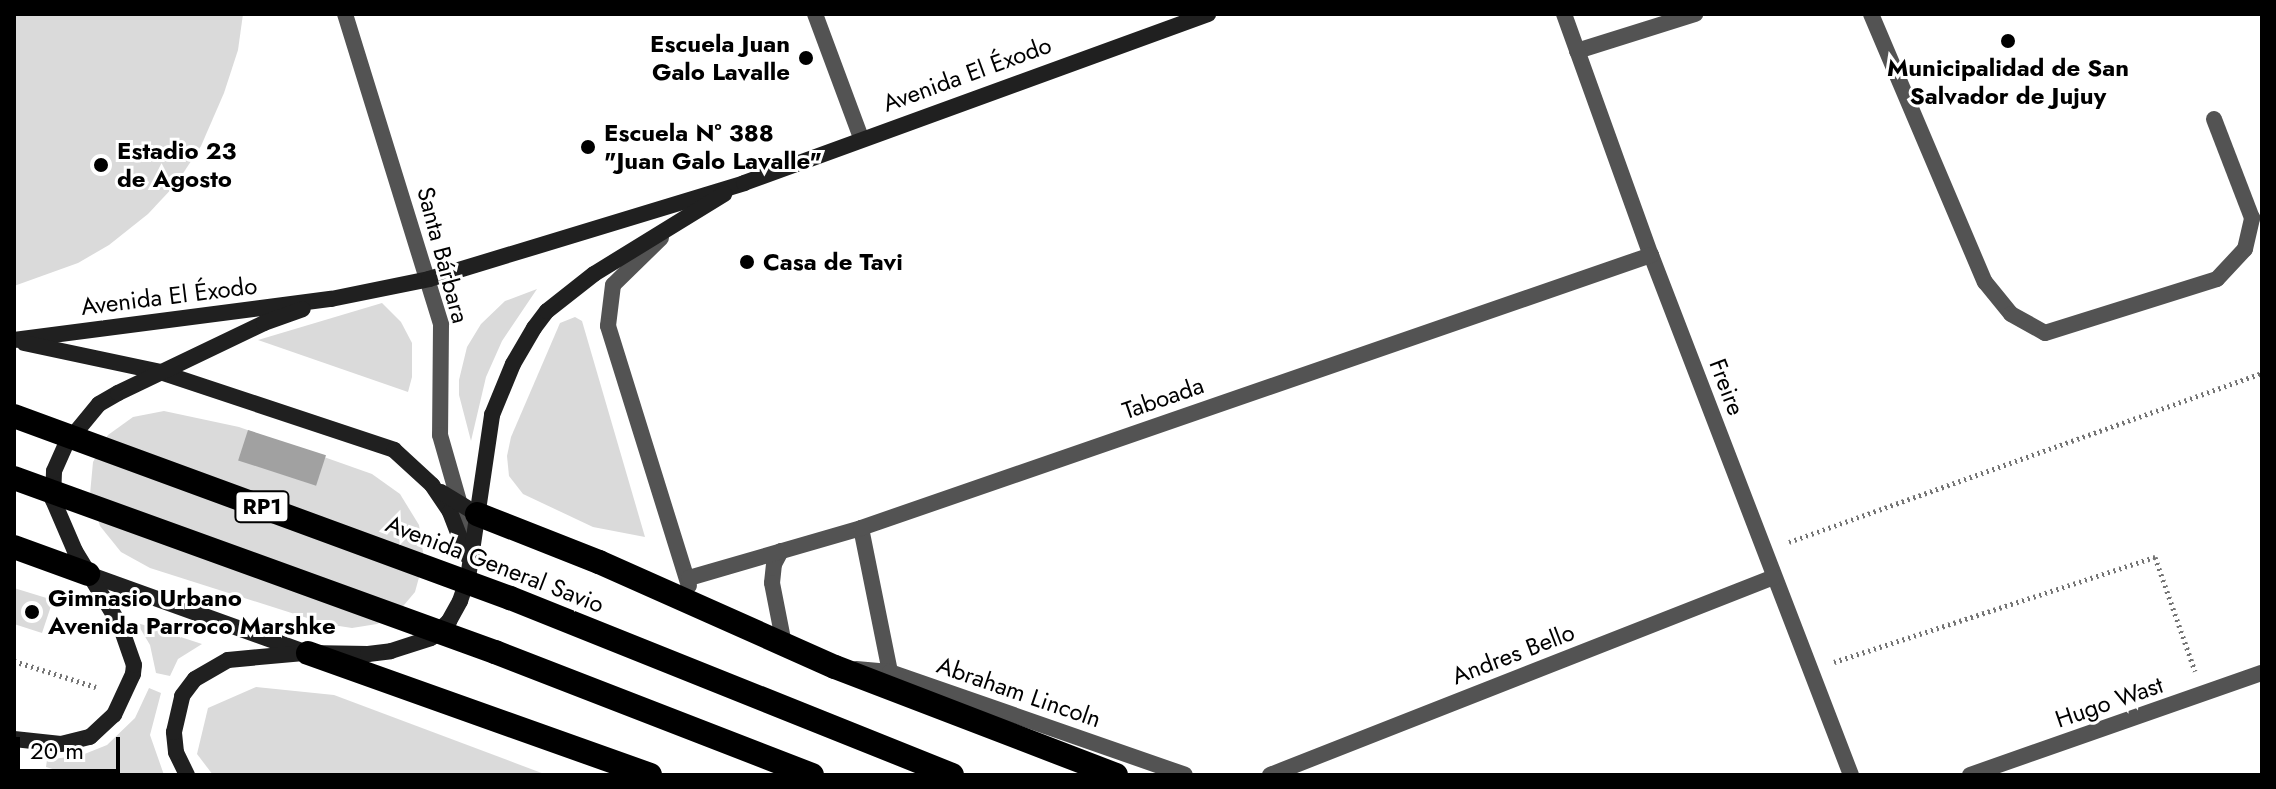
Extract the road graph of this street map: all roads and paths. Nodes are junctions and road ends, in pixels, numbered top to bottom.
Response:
1 (345, 14) edge
2 (815, 14) edge
3 (1208, 14) edge
4 (1564, 14) edge
5 (1695, 14) edge
6 (1871, 14) edge
7 (1577, 51) junction
8 (2214, 119) dead end
9 (861, 138) junction
10 (744, 183) junction
11 (677, 223) junction
12 (1651, 255) junction
13 (429, 279) junction
14 (331, 299) junction
15 (14, 340) edge
16 (160, 372) junction
17 (2262, 373) edge
18 (14, 416) edge
19 (14, 478) edge
20 (432, 485) junction
21 (469, 509) junction
22 (861, 528) junction
23 (14, 547) edge
24 (781, 551) junction
25 (1765, 551) junction
26 (468, 562) junction
27 (88, 574) junction
28 (1774, 577) junction
29 (689, 578) junction
30 (690, 603) junction
31 (784, 644) junction
32 (308, 653) junction
33 (14, 661) edge
34 (835, 667) junction
35 (1810, 670) junction
36 (890, 672) junction
37 (2262, 673) edge
38 (96, 687) dead end
39 (2203, 694) junction
40 (14, 739) edge
41 (811, 774) edge
42 (187, 775) edge
43 (650, 775) edge
44 (952, 775) edge
45 (1116, 775) edge
46 (1185, 775) edge
47 (1270, 775) edge
48 (1851, 775) edge
49 (1970, 775) edge

1 - 13 street, Santa Bárbara
2 - 9 street
3 - 9 main road, Avenida El Éxodo
4 - 7 street, Freire
5 - 7 street
6 - 8 street
7 - 12 street, Freire
9 - 10 main road, Avenida El Éxodo
10 - 11 main road, Avenida El Éxodo
10 - 13 main road, Avenida El Éxodo
11 - 21 main road, Avenida El Éxodo
11 - 29 street
12 - 22 street, Taboada
12 - 25 street, Freire
13 - 14 main road, Avenida El Éxodo
13 - 21 street, Santa Bárbara
14 - 15 main road, Avenida El Éxodo
14 - 16 main road, Avenida El Éxodo
15 - 16 main road
16 - 20 main road
16 - 27 main road, Avenida El Éxodo
17 - 25 path
18 - 44 highway, Avenida General Savio / RP1
19 - 41 highway, RP1
20 - 21 main road
20 - 26 main road
21 - 26 main road, Avenida El Éxodo
21 - 30 highway
22 - 24 street, Taboada
22 - 36 street
23 - 27 highway
24 - 29 street, Taboada
24 - 31 street
25 - 28 street, Freire
26 - 32 main road, Avenida El Éxodo
27 - 32 main road
27 - 40 main road, Avenida El Éxodo
28 - 35 street, Freire
28 - 47 street, Andres Bello
29 - 30 street
30 - 31 highway
31 - 34 highway
32 - 42 main road
32 - 43 highway
33 - 38 path
34 - 36 street, Abraham Lincoln
34 - 45 highway
35 - 39 path
35 - 48 street, Freire
36 - 46 street, Abraham Lincoln
37 - 39 street, Hugo Wast
39 - 49 street, Hugo Wast

